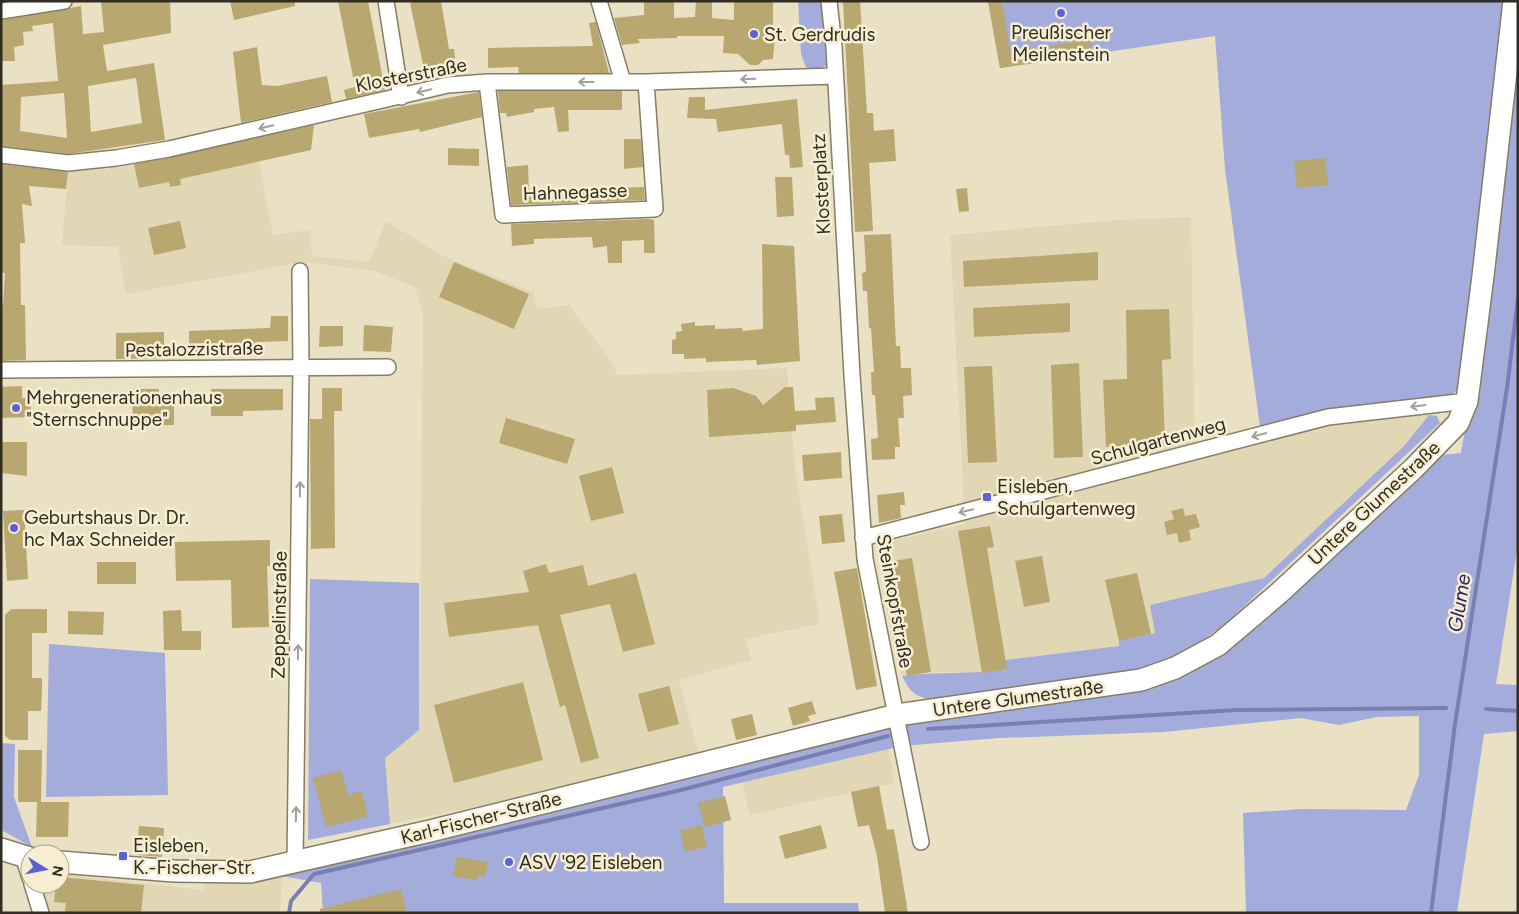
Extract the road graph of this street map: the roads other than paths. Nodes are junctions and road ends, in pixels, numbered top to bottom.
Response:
1 (64, 1) edge
2 (386, 1) edge
3 (599, 1) edge
4 (829, 1) edge
5 (1514, 1) edge
6 (1, 11) edge
7 (835, 76) junction
8 (487, 82) junction
9 (624, 82) junction
10 (646, 82) junction
11 (401, 97) junction
12 (1, 155) edge
13 (300, 270) dead end
14 (851, 364) joint
15 (388, 367) dead end
16 (301, 368) junction
17 (1, 370) edge
18 (1467, 401) junction
19 (863, 538) junction
20 (898, 720) junction
21 (921, 842) dead end
22 (1, 849) edge
23 (20, 855) edge
24 (70, 863) edge
25 (295, 863) junction
26 (35, 894) edge
27 (41, 913) edge

1 - 6 street
2 - 11 street
3 - 9 street
4 - 7 street, Klosterplatz
5 - 18 street, Untere Glumestraße
7 -> 10 street, Klosterstraße
7 - 14 street, Klosterplatz
9 -> 8 street, Klosterstraße
8 - 10 street, Hahnegasse
8 -> 11 street, Klosterstraße
9 - 10 street, Klosterstraße
11 -> 12 street, Klosterstraße
13 - 16 street, Zeppelinstraße
14 - 19 street, Steinkopfstraße
15 - 16 street, Pestalozzistraße
16 - 17 street, Pestalozzistraße
25 -> 16 street, Zeppelinstraße
18 -> 19 street, Schulgartenweg
18 - 20 street, Untere Glumestraße
19 - 20 street, Steinkopfstraße
20 - 21 street, Steinkopfstraße
20 - 25 street, Karl-Fischer-Straße
22 - 23 street
24 - 25 street, Karl-Fischer-Straße
26 - 27 street

